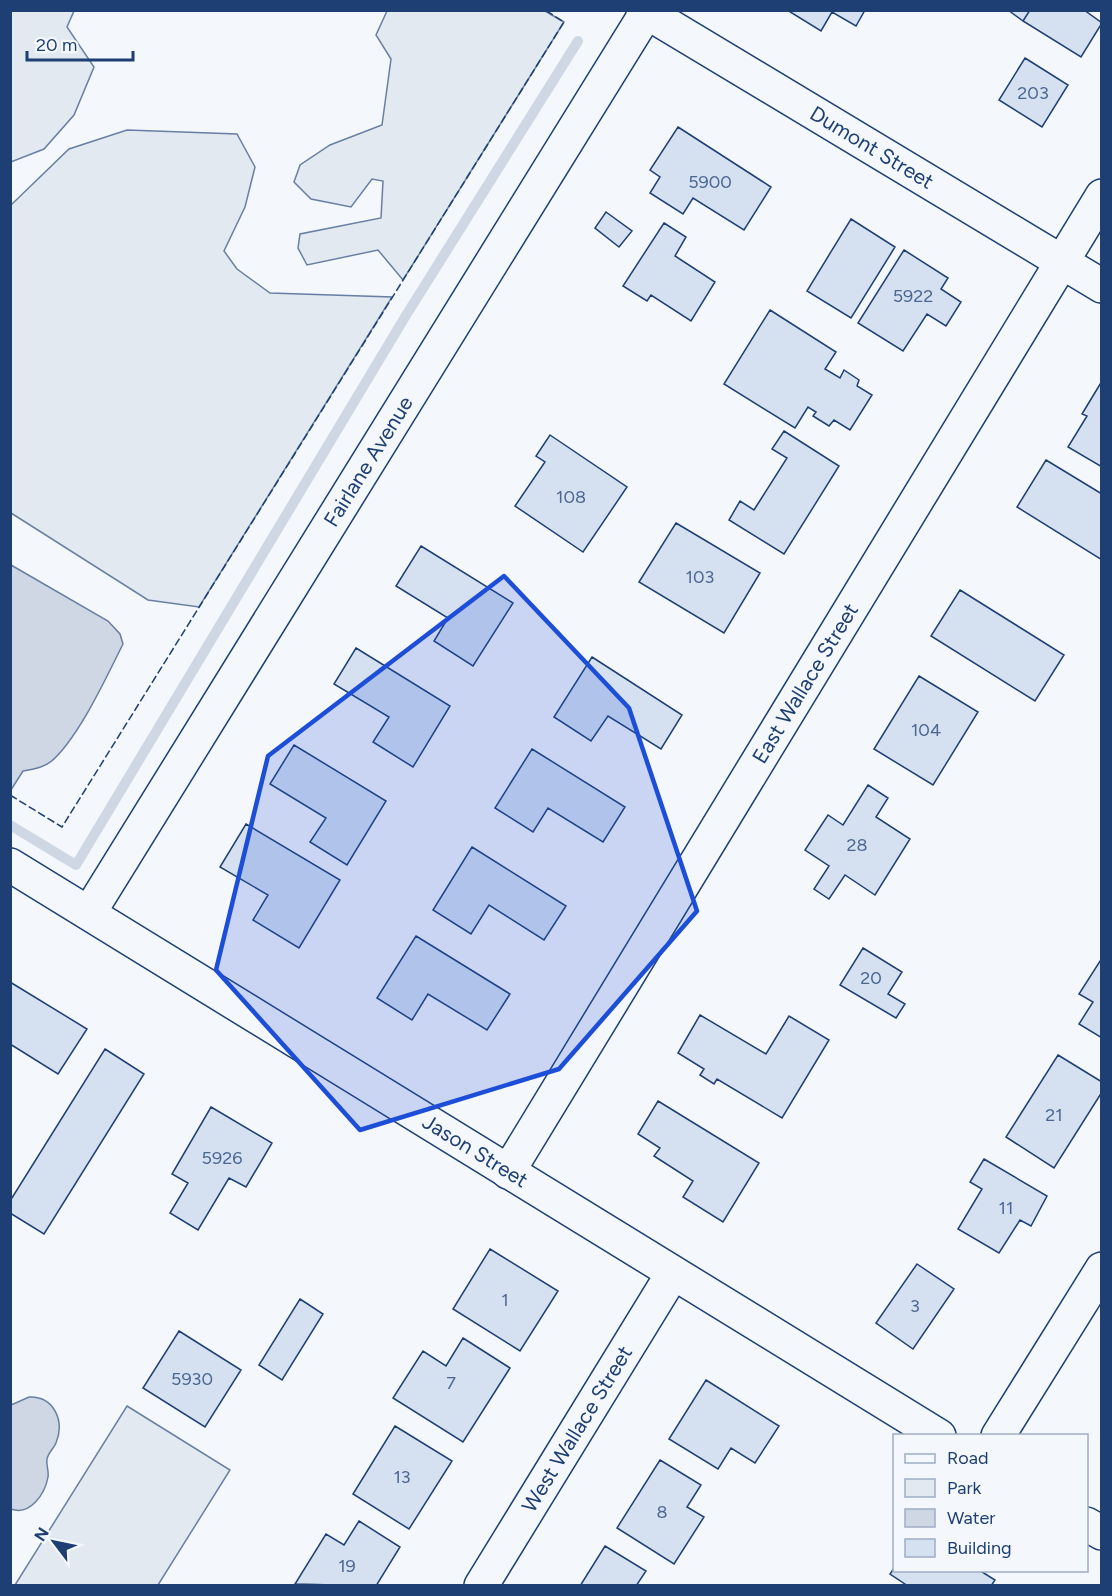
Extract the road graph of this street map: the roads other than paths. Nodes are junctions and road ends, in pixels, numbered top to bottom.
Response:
1 (645, 11) edge
2 (1101, 196) edge
3 (1061, 261) junction
4 (1101, 286) edge
5 (10, 865) edge
6 (89, 913) junction
7 (508, 1172) junction
8 (1101, 1269) edge
9 (673, 1273) junction
10 (936, 1434) edge
11 (999, 1434) edge
12 (1088, 1525) edge
13 (1101, 1533) edge
14 (481, 1586) edge

1 - 3 street, Dumont Street
1 - 6 street, Fairlane Avenue
2 - 3 street, East Wallace Street
3 - 4 street, Dumont Street
3 - 7 street, East Wallace Street
5 - 6 street, Jason Street
6 - 7 street, Jason Street
7 - 9 street, Jason Street
8 - 11 street
9 - 10 street, Jason Street
9 - 14 street, West Wallace Street
12 - 13 street

